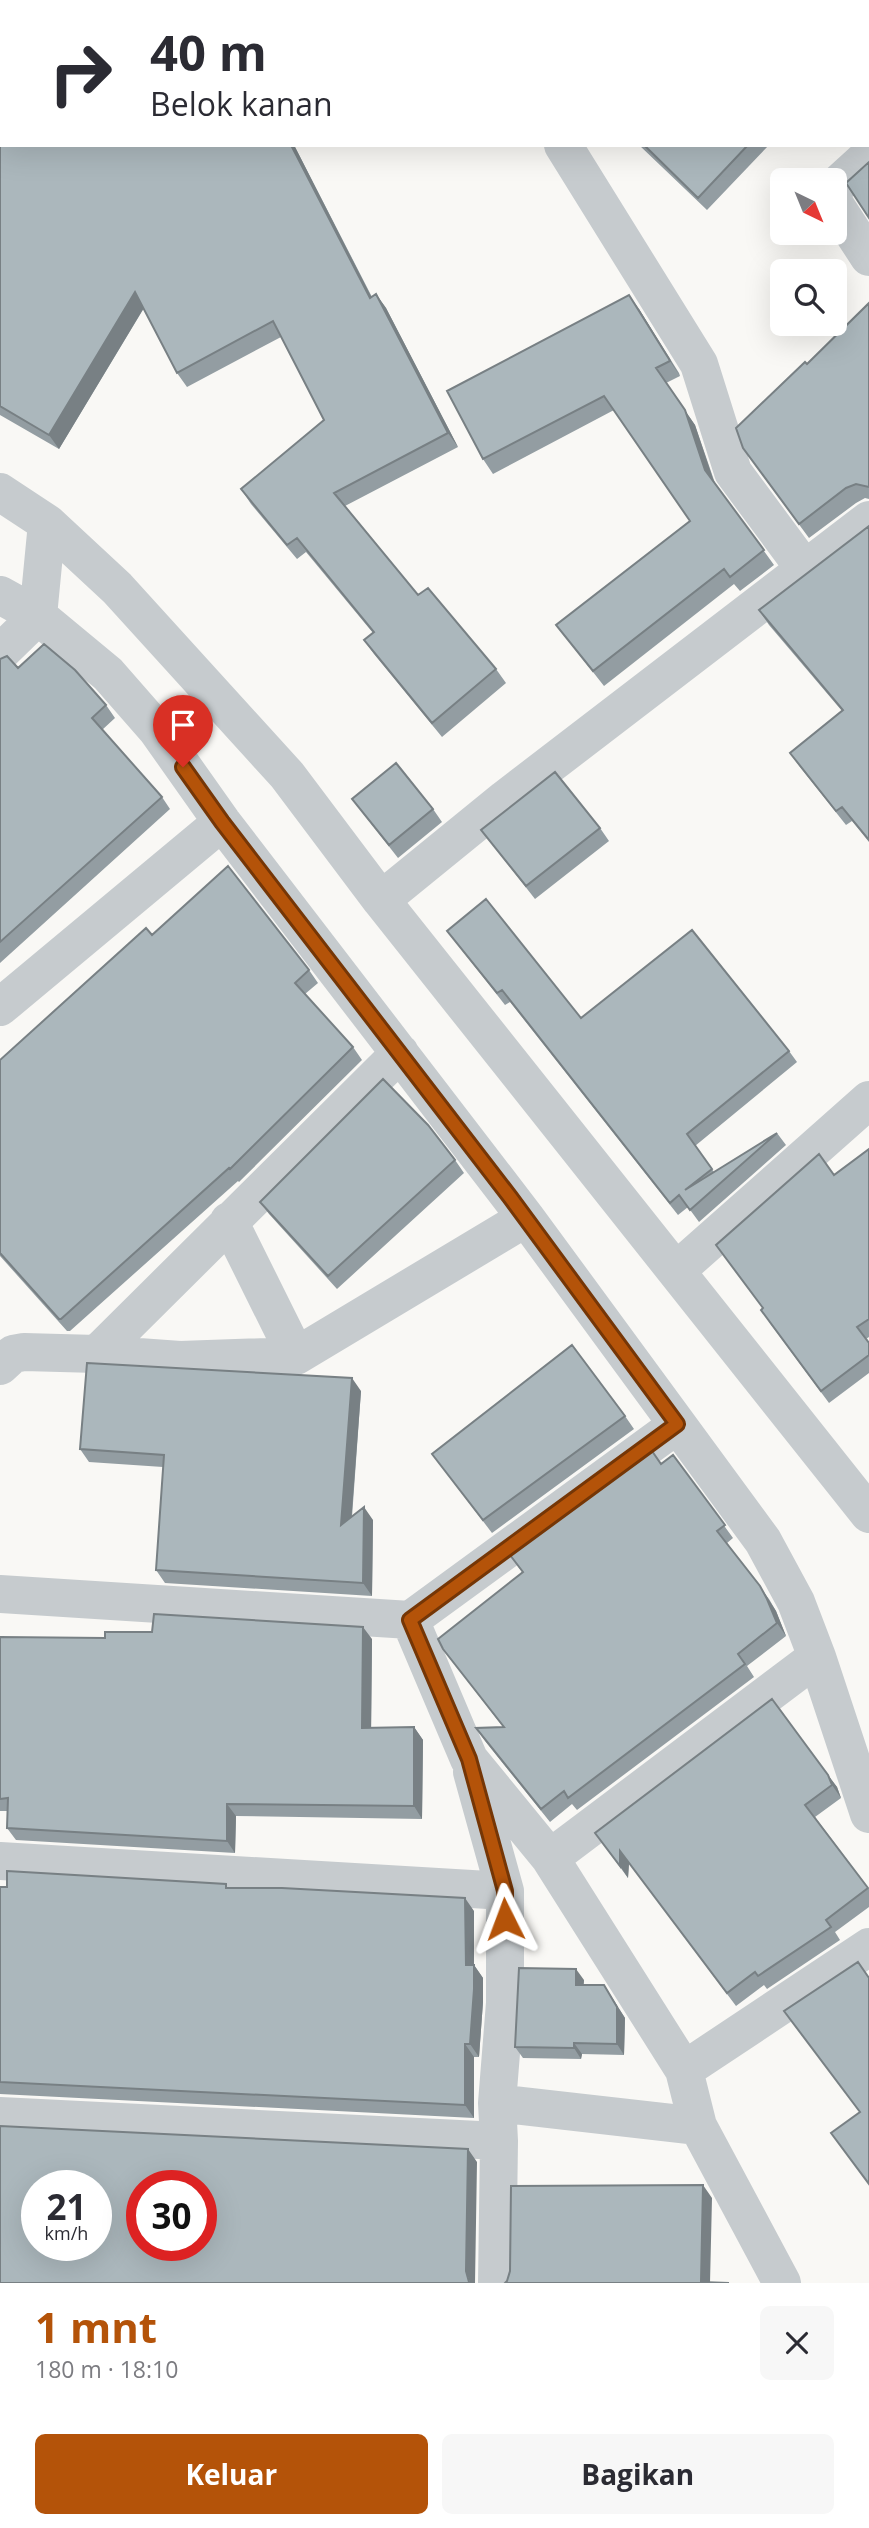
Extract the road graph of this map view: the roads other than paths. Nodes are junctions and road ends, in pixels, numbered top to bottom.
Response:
1 (563, 147) edge
2 (869, 156) edge
3 (847, 176) edge
4 (847, 223) edge
5 (869, 257) edge
6 (0, 492) edge
7 (869, 520) edge
8 (47, 523) junction
9 (804, 568) junction
10 (0, 595) edge
11 (38, 616) junction
12 (0, 653) edge
13 (222, 822) junction
14 (381, 900) junction
15 (0, 1007) edge
16 (400, 1053) junction
17 (869, 1100) edge
18 (526, 1218) junction
19 (229, 1221) junction
20 (676, 1271) junction
21 (97, 1354) junction
22 (296, 1356) junction
23 (0, 1366) edge
24 (677, 1424) junction
25 (869, 1514) edge
26 (0, 1594) edge
27 (410, 1620) junction
28 (817, 1657) junction
29 (469, 1759) junction
30 (869, 1814) edge
31 (550, 1858) junction
32 (0, 1861) edge
33 (505, 1891) junction
34 (869, 1947) edge
35 (684, 2070) junction
36 (497, 2103) junction
37 (0, 2116) edge
38 (698, 2126) junction
39 (499, 2141) junction
40 (496, 2283) edge
41 (782, 2283) edge

1 - 9 street
2 - 3 street
4 - 5 street
6 - 8 street
7 - 9 street
8 - 11 street
8 - 14 street
9 - 14 street
10 - 11 street
11 - 12 street
11 - 13 street
13 - 15 street
13 - 16 street
14 - 20 street
16 - 18 street
16 - 19 street
17 - 20 street
18 - 22 street
18 - 24 street
19 - 21 street
19 - 22 street
20 - 25 street
21 - 22 street
21 - 23 street
24 - 27 street
24 - 28 street
26 - 27 street
27 - 29 street
28 - 30 street
28 - 31 street
29 - 31 street
29 - 33 street
31 - 35 street
32 - 33 street
33 - 36 street
34 - 35 street
35 - 38 street
36 - 38 street
36 - 39 street
37 - 39 street
38 - 41 street
39 - 40 street

